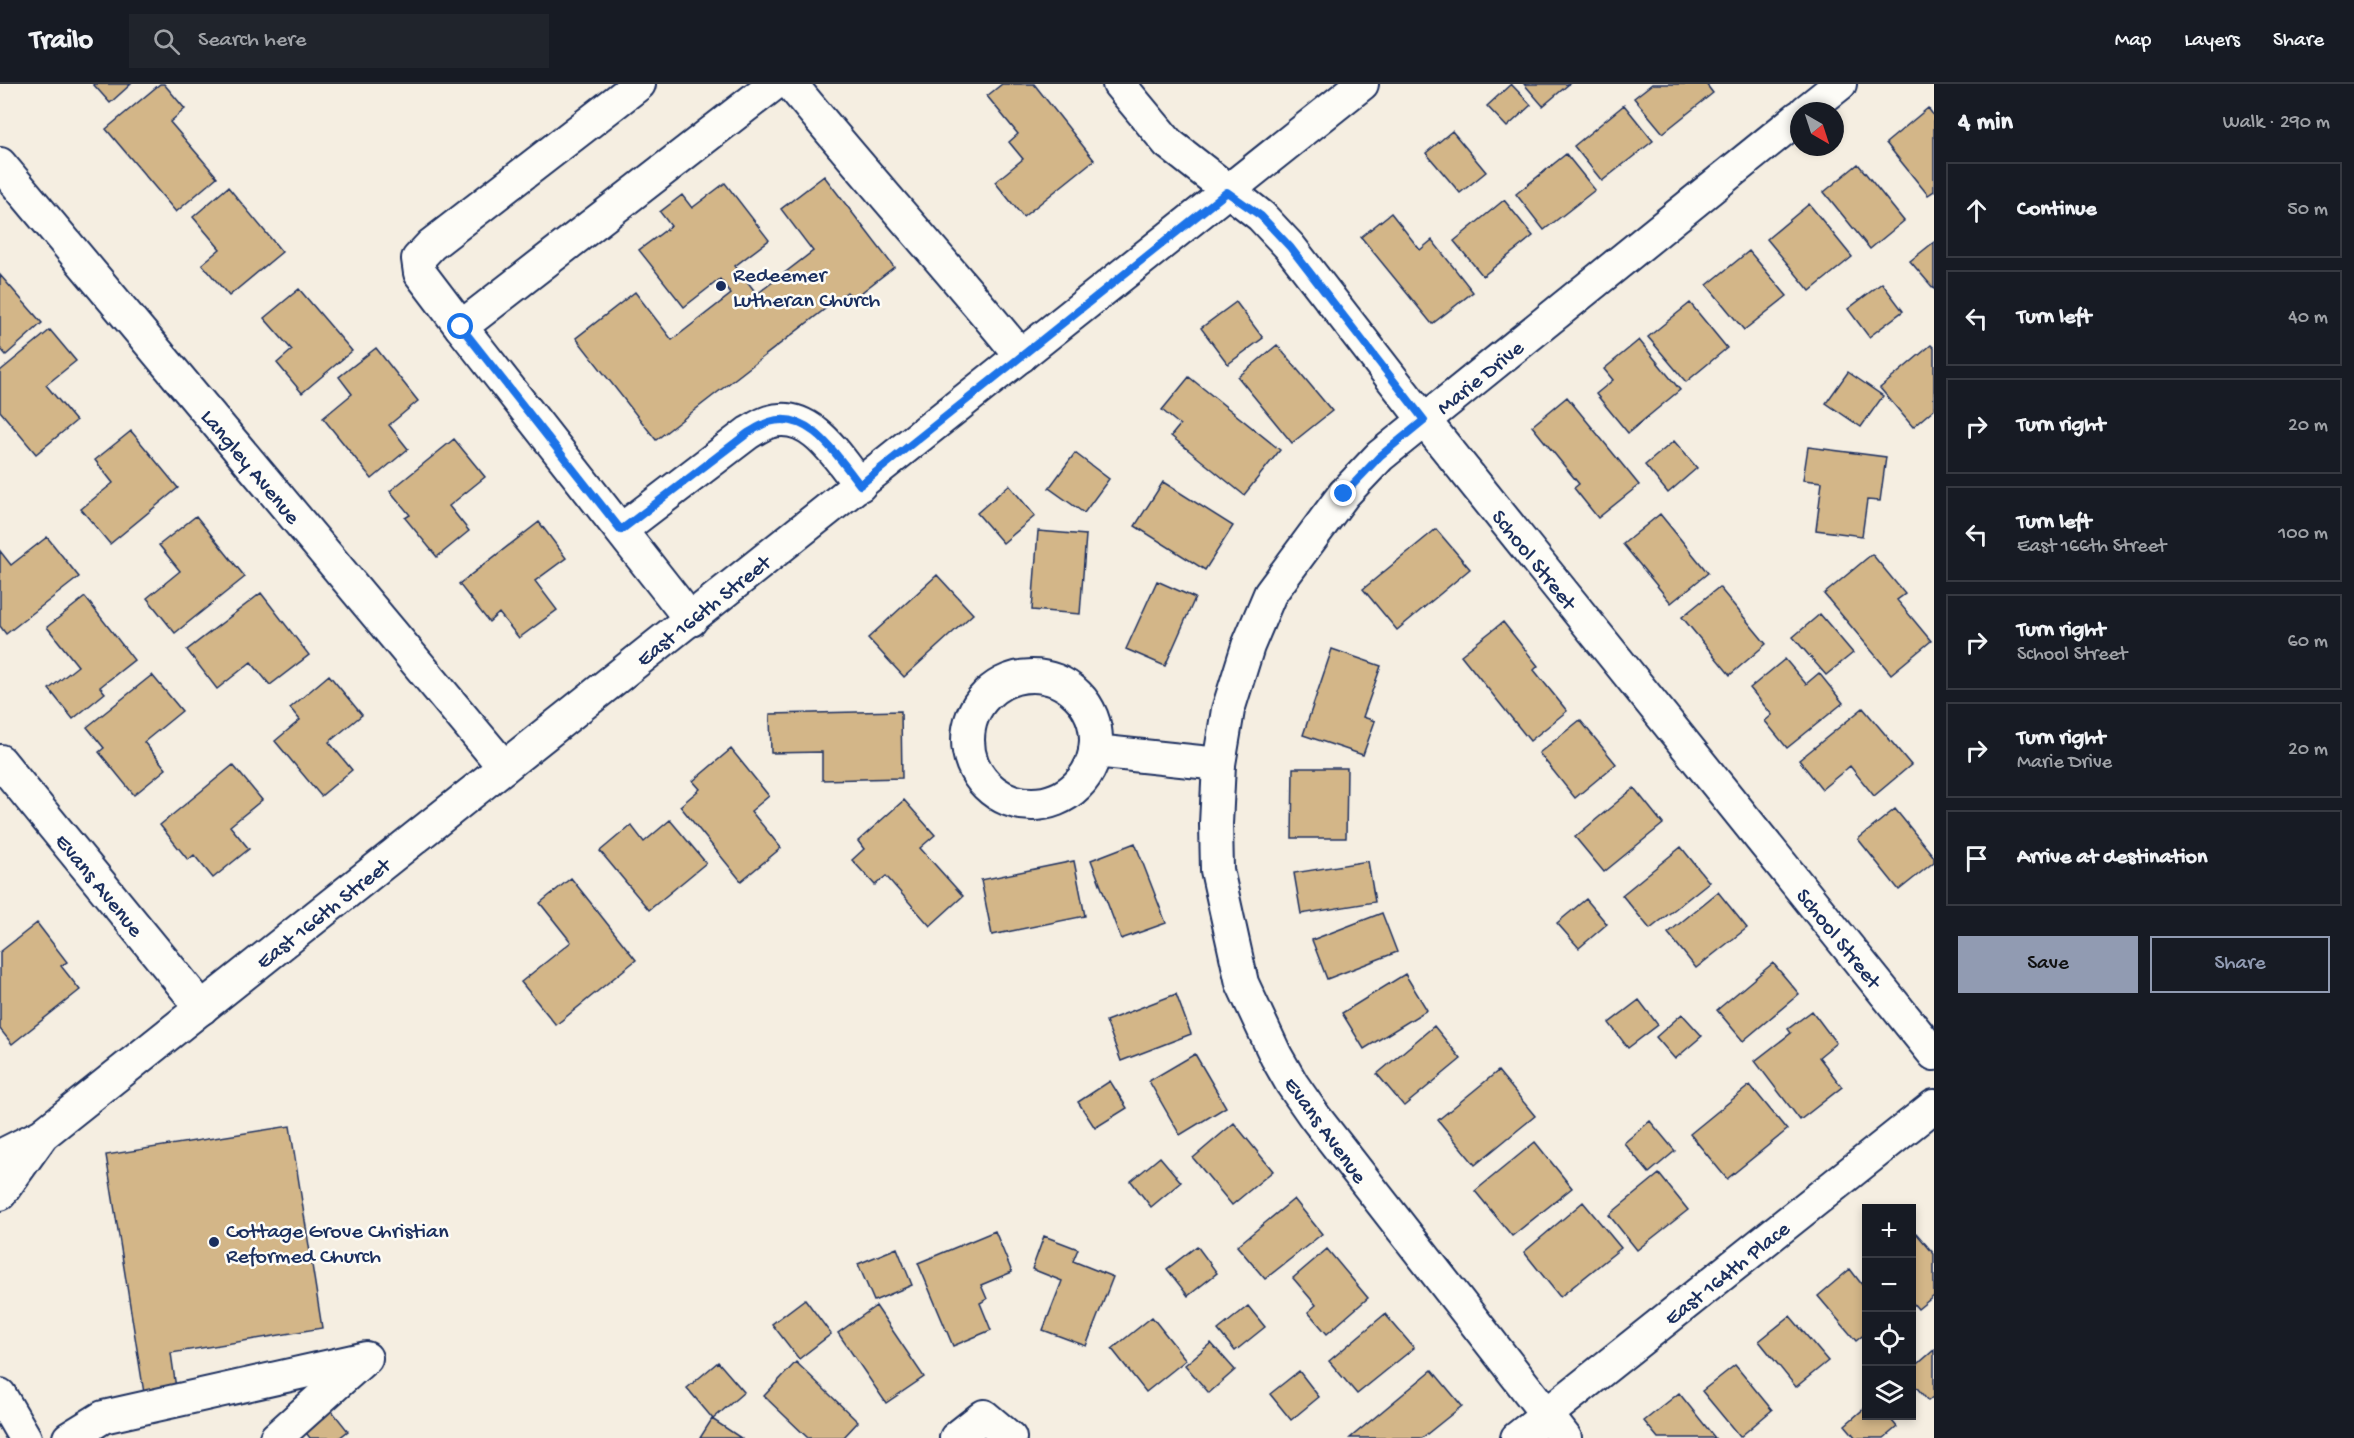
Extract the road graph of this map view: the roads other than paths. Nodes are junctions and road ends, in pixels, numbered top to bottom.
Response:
1 (639, 84) edge
2 (774, 84) edge
3 (791, 84) edge
4 (1119, 84) edge
5 (1362, 84) edge
6 (1840, 84) edge
7 (1817, 102) edge
8 (1790, 124) edge
9 (0, 164) edge
10 (1227, 192) junction
11 (461, 327) junction
12 (1021, 357) junction
13 (1424, 420) junction
14 (860, 485) junction
15 (621, 530) junction
16 (691, 620) junction
17 (1095, 751) junction
18 (0, 761) edge
19 (1219, 764) junction
20 (504, 767) junction
21 (202, 1008) junction
22 (1934, 1054) edge
23 (1934, 1106) edge
24 (42, 1135) junction
25 (0, 1156) edge
26 (0, 1194) edge
27 (0, 1395) edge
28 (0, 1425) edge
29 (1555, 1427) edge
30 (13, 1438) edge
31 (25, 1438) edge
32 (69, 1438) edge
33 (276, 1438) edge
34 (956, 1438) edge
35 (1010, 1438) edge
36 (1517, 1438) edge

1 - 11 street
2 - 11 street
3 - 12 street
4 - 10 street, School Street
5 - 10 street, East 166th Street
6 - 7 street
8 - 13 street, Marie Drive
9 - 20 street, Langley Avenue
10 - 12 street, East 166th Street
10 - 13 street, School Street
11 - 15 street
12 - 14 street, East 166th Street
13 - 19 street, Marie Drive
13 - 22 street, School Street
14 - 15 street
14 - 16 street, East 166th Street
15 - 16 street
16 - 20 street, East 166th Street
17 - 17 street
17 - 19 street
18 - 21 street, Evans Avenue
19 - 29 street, Evans Avenue
20 - 21 street, East 166th Street
21 - 24 street, East 166th Street
23 - 29 street, East 164th Place
24 - 25 street, East 166th Street
24 - 26 street, East 166th Street
27 - 31 street
28 - 30 street
29 - 36 street, East 164th Place
32 - 33 street
34 - 35 street

